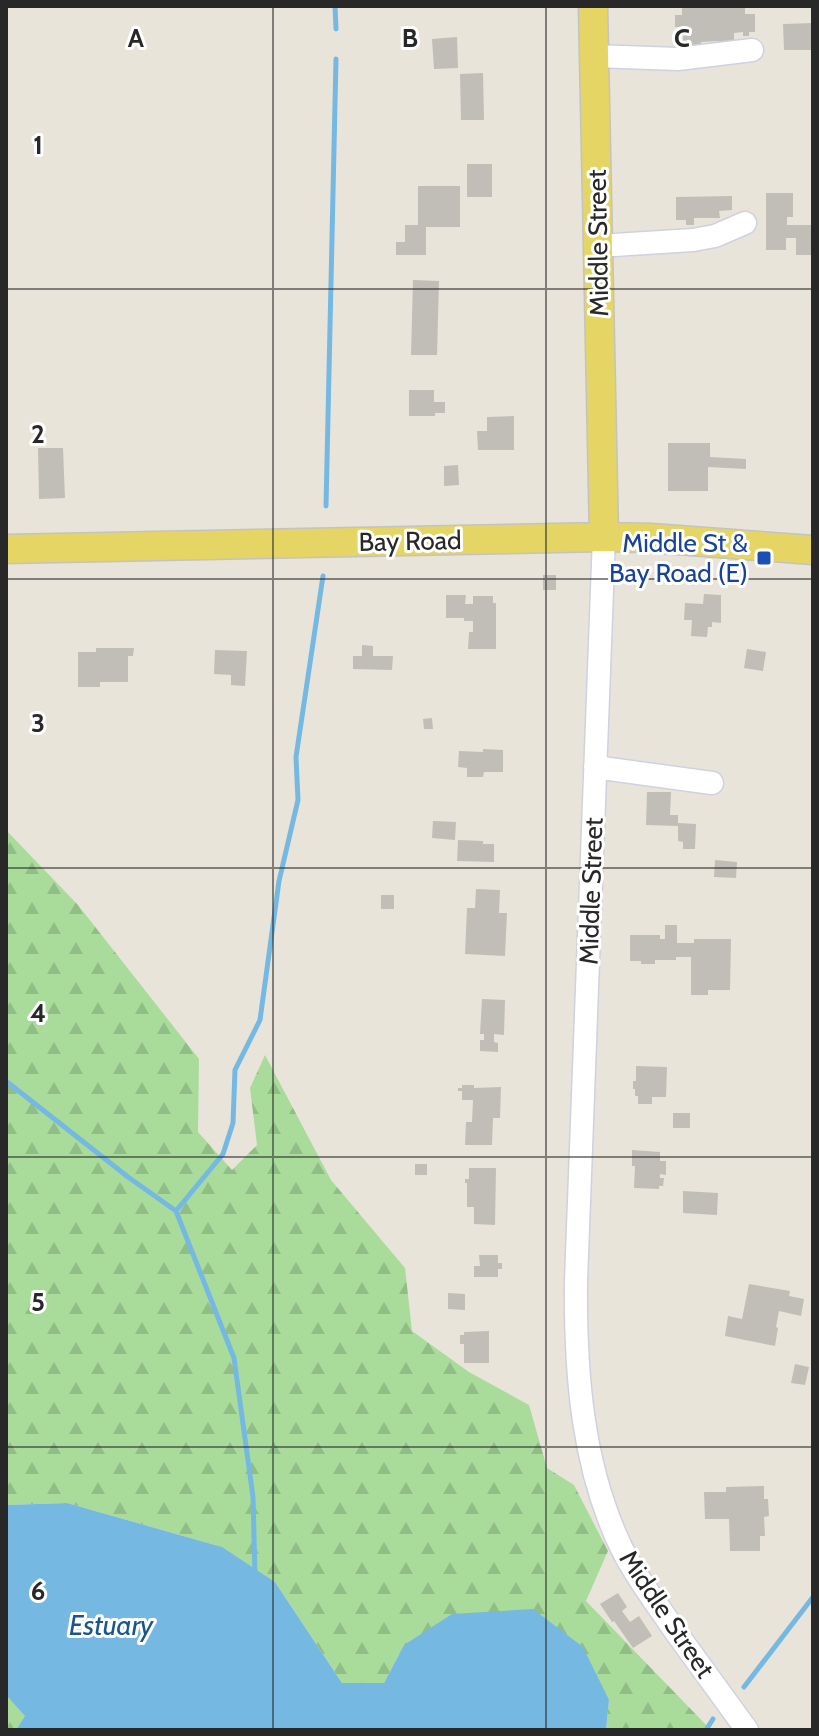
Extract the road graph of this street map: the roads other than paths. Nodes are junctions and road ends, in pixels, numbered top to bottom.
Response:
1 (593, 6) edge
2 (752, 50) dead end
3 (594, 56) junction
4 (745, 223) dead end
5 (598, 246) junction
6 (604, 537) junction
7 (6, 549) edge
8 (813, 550) edge
9 (595, 767) junction
10 (712, 783) dead end
11 (747, 1730) edge

1 - 3 main road, Middle Street
2 - 3 street
3 - 5 main road, Middle Street
4 - 5 street
5 - 6 main road, Middle Street
6 - 7 main road, Bay Road
6 - 8 main road, Bay Road
6 - 9 street, Middle Street
9 - 10 street
9 - 11 street, Middle Street

